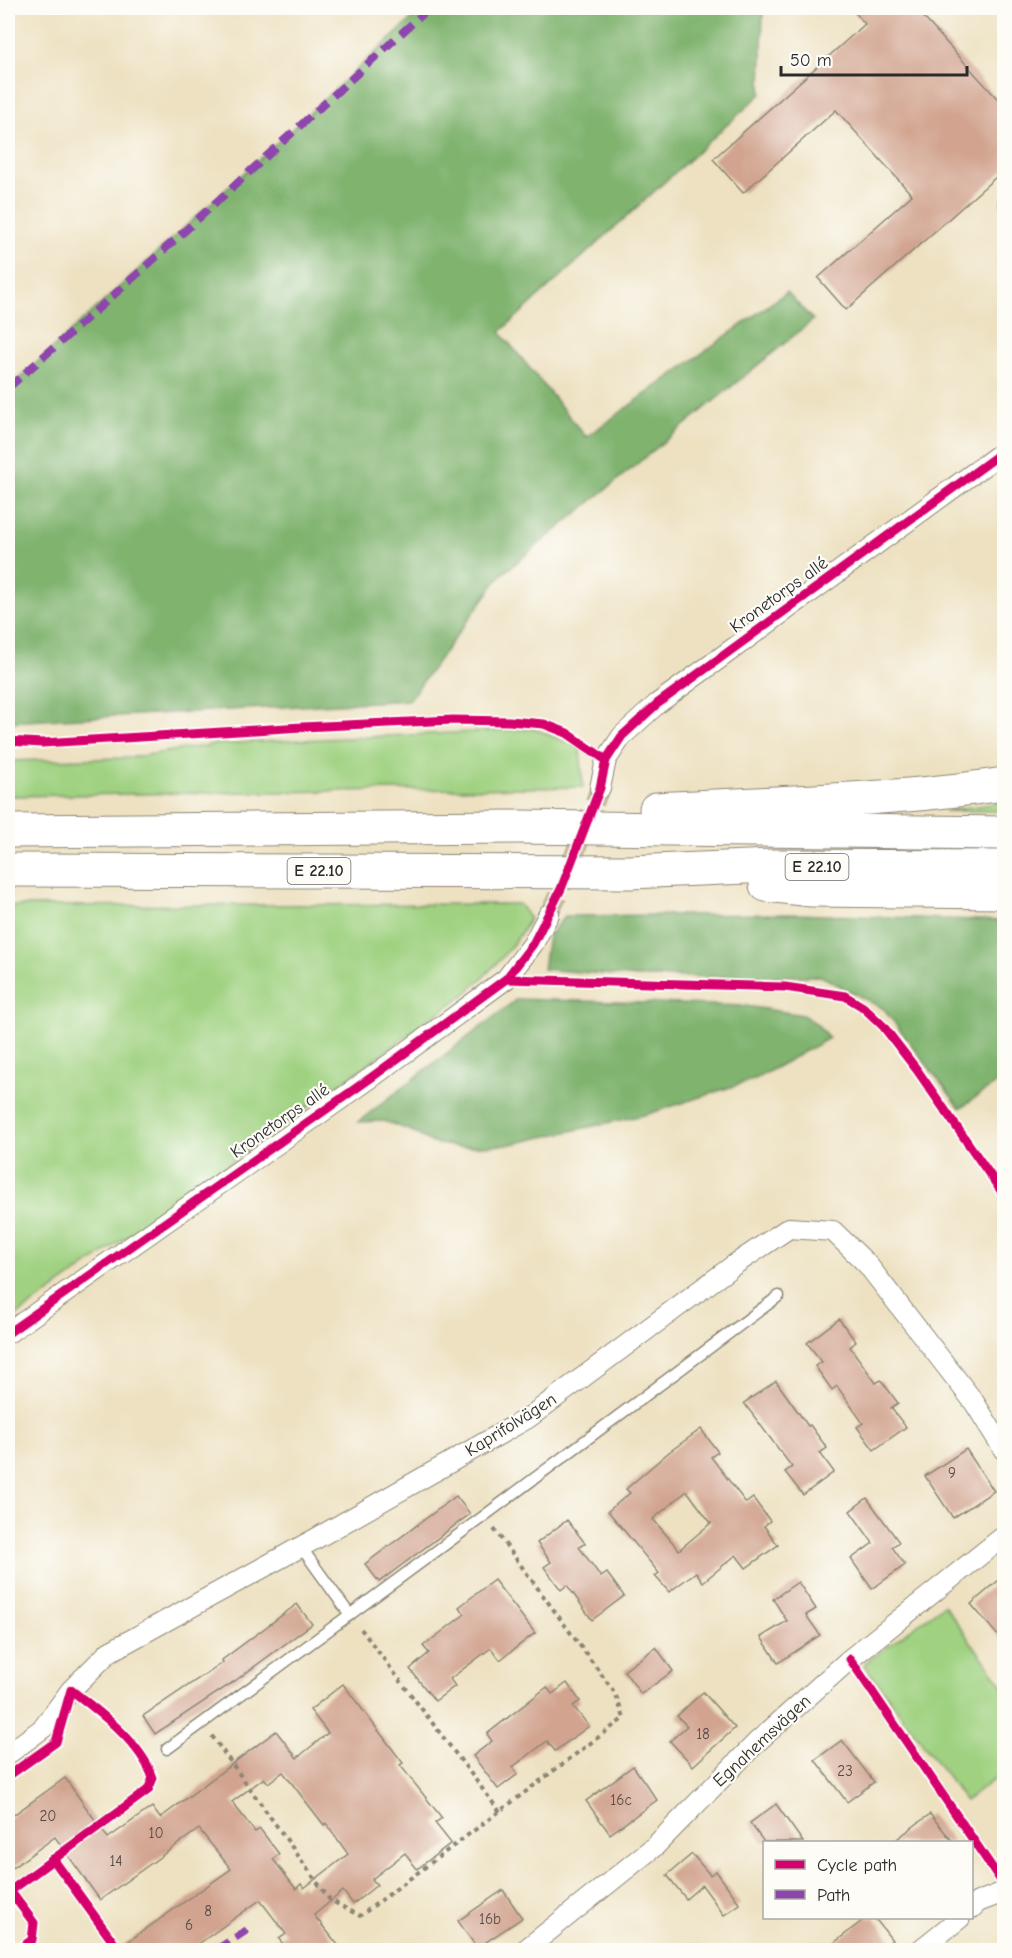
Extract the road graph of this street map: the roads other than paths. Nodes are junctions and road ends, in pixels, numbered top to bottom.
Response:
1 (1005, 451) edge
2 (1005, 784) edge
3 (600, 788) tunnel mouth
4 (517, 827) junction
5 (8, 831) edge
6 (1005, 833) edge
7 (1005, 867) edge
8 (8, 870) edge
9 (630, 872) junction
10 (1005, 892) edge
11 (549, 914) tunnel mouth
12 (779, 1296) dead end
13 (8, 1333) edge
14 (1005, 1450) edge
15 (1005, 1536) edge
16 (301, 1547) junction
17 (350, 1615) junction
18 (167, 1749) dead end
19 (8, 1754) edge
20 (1005, 1892) edge
21 (975, 1905) edge
22 (958, 1919) edge
23 (525, 1950) edge
24 (920, 1950) edge

1 - 3 street, Kronetorps allé
2 - 4 highway
4 - 5 highway, E 22.10
4 - 6 highway, E 22.10
7 - 9 highway, E 22.10
8 - 9 highway, E 22.10
9 - 10 highway
11 - 13 street, Kronetorps allé
12 - 17 lane
14 - 16 street, Kaprifolvägen
15 - 23 street, Egnahemsvägen
16 - 17 lane
16 - 19 street, Kaprifolvägen
17 - 18 lane
20 - 21 street
22 - 24 street

